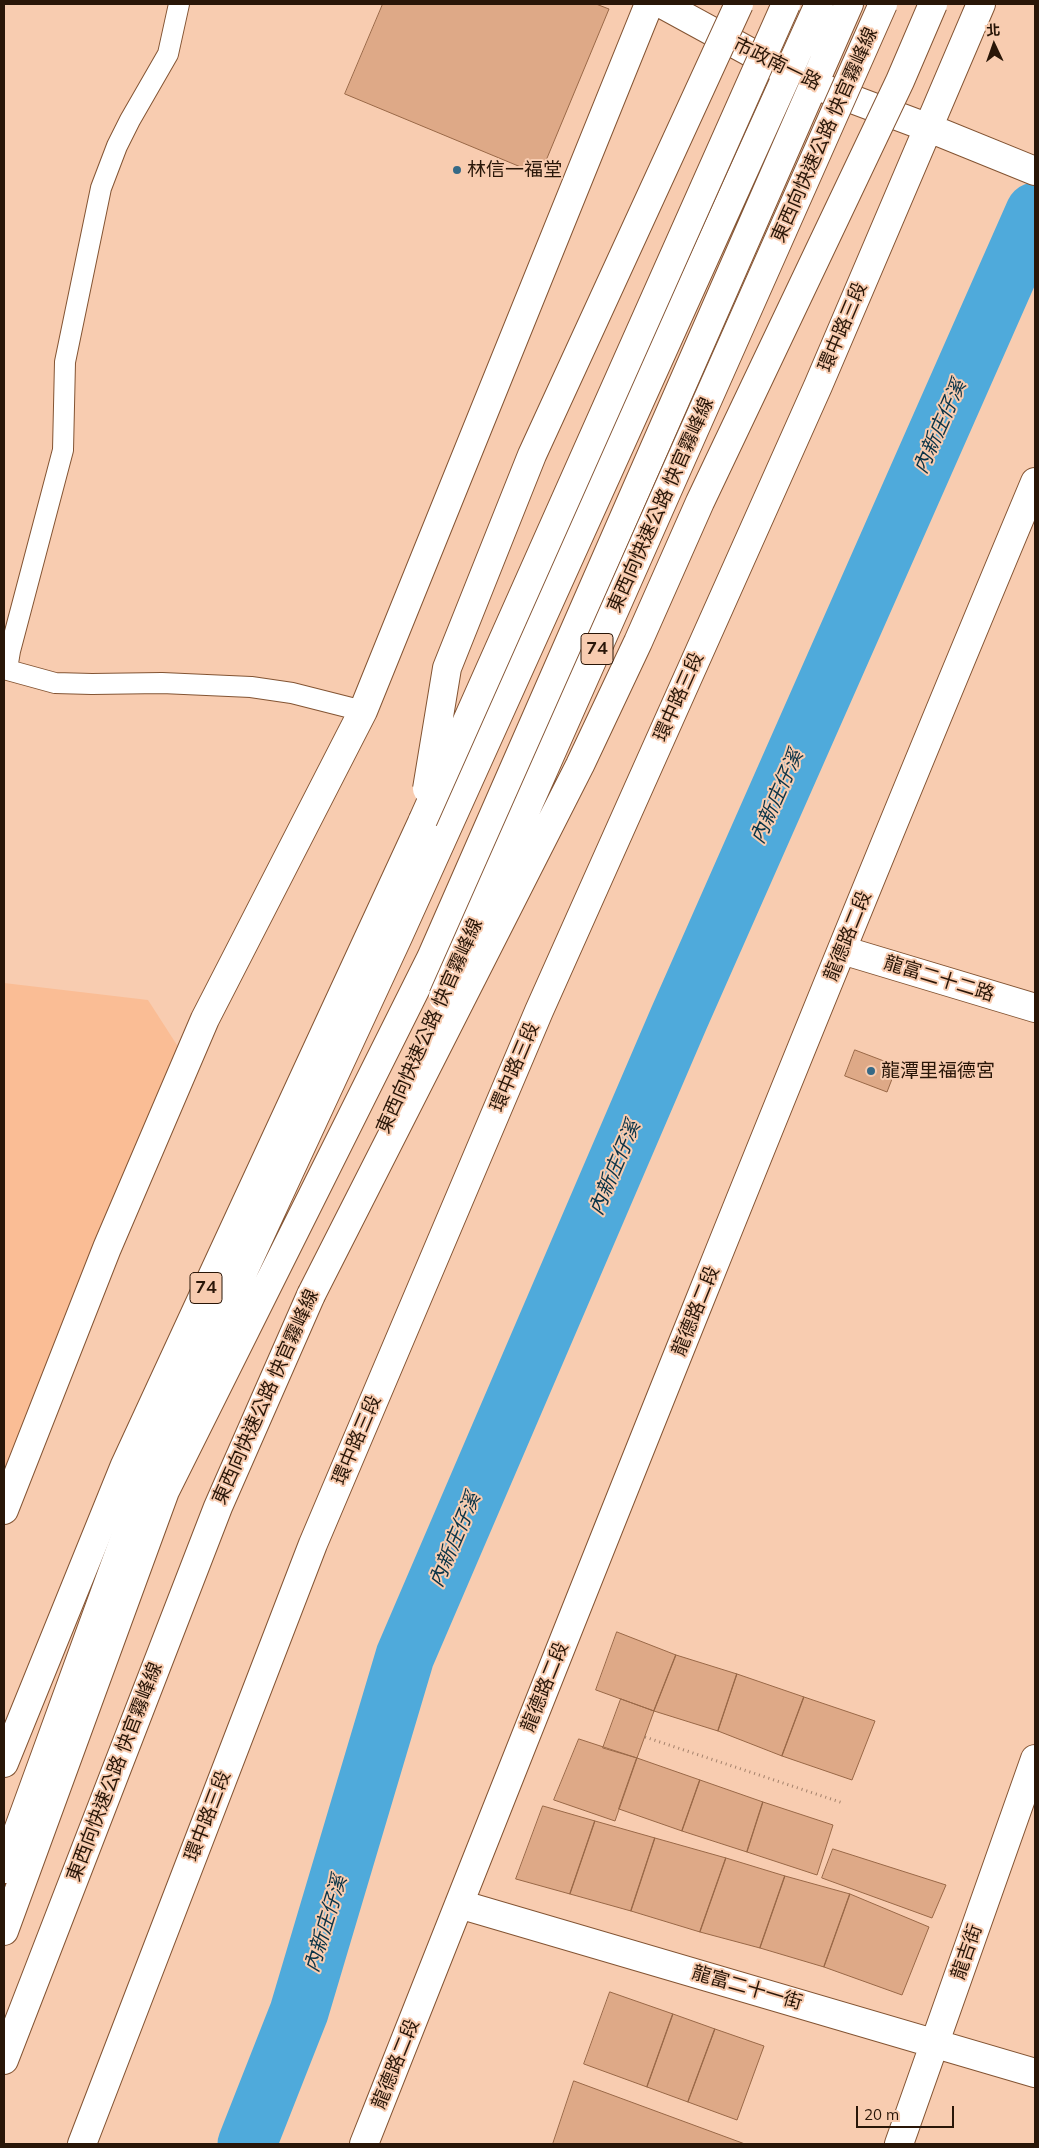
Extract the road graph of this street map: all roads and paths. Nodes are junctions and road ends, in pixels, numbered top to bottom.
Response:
1 (179, 4) edge
2 (649, 4) edge
3 (662, 4) edge
4 (739, 4) edge
5 (786, 4) edge
6 (819, 4) edge
7 (850, 4) edge
8 (883, 4) edge
9 (933, 4) edge
10 (981, 4) edge
11 (788, 73) junction
12 (814, 84) junction
13 (929, 128) junction
14 (1035, 171) edge
15 (1035, 482) edge
16 (5, 669) edge
17 (363, 711) junction
18 (423, 820) junction
19 (842, 950) junction
20 (1035, 1008) edge
21 (311, 1295) junction
22 (4, 1510) edge
23 (645, 1737) dead end
24 (1035, 1759) edge
25 (4, 1763) edge
26 (843, 1803) dead end
27 (4, 1869) edge
28 (459, 1904) junction
29 (4, 1931) edge
30 (935, 2043) junction
31 (4, 2060) edge
32 (1035, 2073) edge
33 (82, 2144) edge
34 (364, 2144) edge
35 (899, 2144) edge

1 - 16 lane
2 - 17 main road
3 - 11 main road, 市政南一路
4 - 18 main road, bridge
5 - 18 main road, 74, bridge
6 - 11 main road
7 - 12 main road
8 - 21 main road, 東西向快速公路 快官霧峰線 / 74, bridge
9 - 21 main road, bridge
10 - 13 main road, 環中路三段
11 - 12 main road, 市政南一路
11 - 27 main road
12 - 13 main road, 市政南一路
12 - 29 main road
13 - 14 main road, 市政南一路
13 - 33 main road, 環中路三段
15 - 19 main road, 龍德路二段
16 - 17 lane
17 - 22 main road
18 - 25 main road, 74
19 - 20 main road, 龍富二十二路
19 - 28 main road, 龍德路二段
21 - 31 main road, 東西向快速公路 快官霧峰線 / 74
23 - 26 path
24 - 30 main road, 龍吉街
28 - 30 main road, 龍富二十一街
28 - 34 main road, 龍德路二段
30 - 32 main road, 龍富二十一街
30 - 35 main road, 龍吉街

